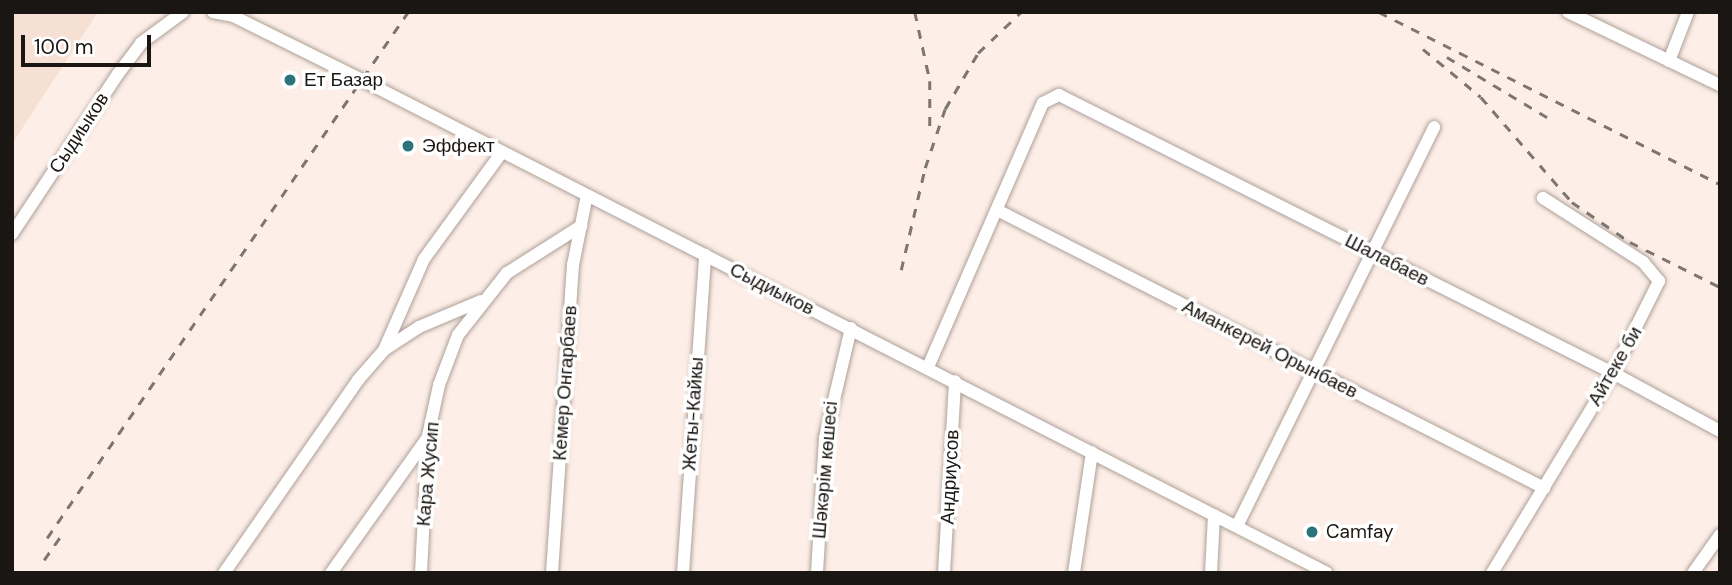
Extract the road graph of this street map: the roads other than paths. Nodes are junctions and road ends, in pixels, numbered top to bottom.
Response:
1 (183, 12) edge
2 (213, 12) edge
3 (1568, 12) edge
4 (1688, 12) edge
5 (177, 13) edge
6 (1669, 61) junction
7 (1720, 85) edge
8 (1434, 127) dead end
9 (502, 152) junction
10 (587, 195) junction
11 (1543, 198) dead end
12 (997, 210) junction
13 (581, 226) junction
14 (12, 234) edge
15 (1371, 251) junction
16 (705, 255) junction
17 (481, 301) junction
18 (850, 328) junction
19 (384, 350) junction
20 (928, 367) junction
21 (1311, 370) junction
22 (1613, 373) junction
23 (955, 382) junction
24 (1720, 431) edge
25 (428, 436) junction
26 (1092, 452) junction
27 (1544, 488) junction
28 (1214, 515) junction
29 (1237, 526) junction
30 (1720, 536) edge
31 (224, 573) edge
32 (331, 573) edge
33 (421, 573) edge
34 (552, 573) edge
35 (683, 573) edge
36 (817, 573) edge
37 (944, 573) edge
38 (1074, 573) edge
39 (1211, 573) edge
40 (1327, 573) edge
41 (1492, 573) edge
42 (1693, 573) edge

1 - 5 street, Сыдиыков
2 - 9 street, Сыдиыков
3 - 6 street
4 - 6 street
5 - 14 street, Сыдиыков
6 - 7 street
8 - 15 street
9 - 10 street, Сыдиыков
9 - 19 street
10 - 13 street, Кемер Онгарбаев
10 - 16 street, Сыдиыков
11 - 22 street, Айтеке би
12 - 15 street, Шалабаев
12 - 20 street
12 - 21 street, Аманкерей Орынбаев
13 - 17 street, Кара Жусип
13 - 34 street, Кемер Онгарбаев
15 - 21 street
15 - 22 street, Шалабаев
16 - 18 street, Сыдиыков
16 - 35 street, Жеты-Кайкы
17 - 19 street
17 - 25 street, Кара Жусип
18 - 20 street, Сыдиыков
18 - 36 street, Шәкәрім көшесі
19 - 31 street
20 - 23 street, Сыдиыков
21 - 27 street, Аманкерей Орынбаев
21 - 29 street
22 - 24 street, Шалабаев
22 - 27 street, Айтеке би
23 - 26 street, Сыдиыков
23 - 37 street, Андриусов
25 - 32 street
25 - 33 street, Кара Жусип
26 - 28 street, Сыдиыков
26 - 38 street
27 - 41 street, Айтеке би
28 - 29 street, Сыдиыков
28 - 39 street
29 - 40 street, Сыдиыков
30 - 42 street

